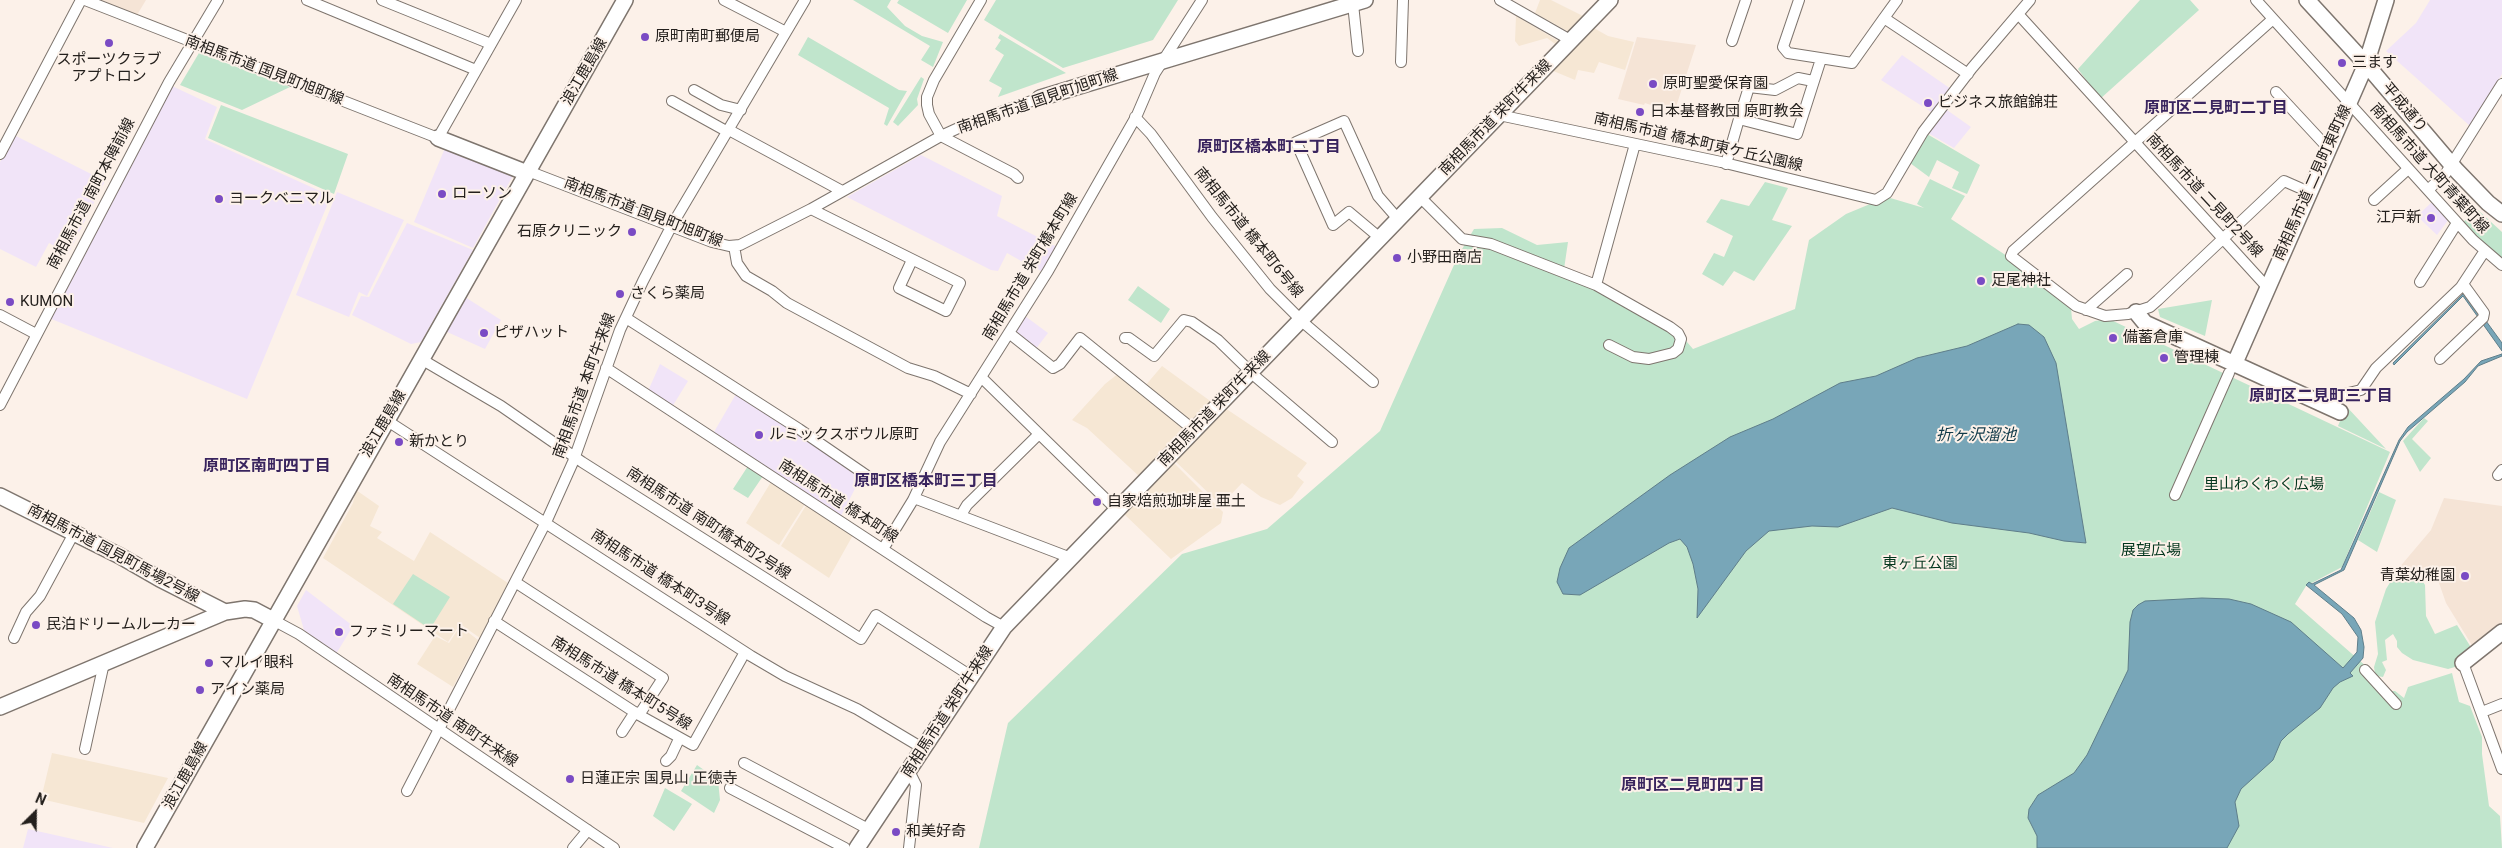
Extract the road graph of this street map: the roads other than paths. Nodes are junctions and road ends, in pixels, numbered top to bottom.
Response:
1 (81, 0) edge
2 (85, 0) edge
3 (218, 0) edge
4 (307, 0) edge
5 (382, 0) edge
6 (515, 0) edge
7 (625, 0) edge
8 (724, 0) edge
9 (805, 0) edge
10 (981, 0) edge
11 (1202, 0) edge
12 (1403, 0) edge
13 (1500, 0) edge
14 (1610, 0) edge
15 (1746, 0) edge
16 (1799, 0) edge
17 (1897, 0) edge
18 (2030, 0) edge
19 (2256, 0) edge
20 (2307, 0) edge
21 (2386, 0) edge
22 (1359, 2) edge
23 (2019, 15) junction
24 (1884, 18) junction
25 (2273, 19) junction
26 (786, 32) junction
27 (1572, 41) junction
28 (1732, 41) dead end
29 (192, 43) junction
30 (491, 44) junction
31 (1358, 51) dead end
32 (1821, 59) junction
33 (1165, 60) junction
34 (1401, 62) dead end
35 (2366, 64) junction
36 (476, 70) junction
37 (1968, 74) junction
38 (1813, 81) junction
39 (2502, 84) edge
40 (694, 90) dead end
41 (2276, 92) dead end
42 (1040, 98) joint
43 (672, 102) dead end
44 (2348, 102) junction
45 (741, 110) junction
46 (1499, 115) junction
47 (1135, 118) junction
48 (1739, 119) junction
49 (728, 131) junction
50 (941, 136) junction
51 (438, 138) junction
52 (2134, 142) junction
53 (1635, 144) junction
54 (2328, 148) junction
55 (0, 154) edge
56 (1726, 164) junction
57 (2451, 164) junction
58 (2408, 169) junction
59 (528, 171) junction
60 (1018, 178) dead end
61 (2428, 190) junction
62 (842, 191) junction
63 (2308, 192) junction
64 (1420, 197) junction
65 (2374, 200) dead end
66 (811, 209) junction
67 (2502, 214) edge
68 (1398, 219) junction
69 (2457, 223) junction
70 (672, 225) junction
71 (1380, 238) junction
72 (2224, 239) junction
73 (734, 246) junction
74 (2484, 252) junction
75 (912, 260) junction
76 (2502, 265) edge
77 (2127, 274) dead end
78 (2420, 282) dead end
79 (2463, 284) junction
80 (1596, 285) junction
81 (2267, 287) junction
82 (2086, 310) junction
83 (2136, 312) junction
84 (0, 315) edge
85 (626, 318) junction
86 (1301, 320) junction
87 (1009, 333) junction
88 (36, 334) junction
89 (1125, 338) dead end
90 (1609, 345) dead end
91 (421, 359) junction
92 (2440, 359) dead end
93 (606, 368) junction
94 (2231, 369) junction
95 (1252, 371) junction
96 (981, 377) junction
97 (1373, 382) dead end
98 (971, 394) junction
99 (0, 405) edge
100 (2337, 410) joint
101 (386, 420) junction
102 (1195, 431) junction
103 (1039, 434) junction
104 (1332, 442) dead end
105 (575, 457) junction
106 (866, 475) dead end
107 (2175, 495) dead end
108 (0, 496) edge
109 (914, 498) junction
110 (1118, 510) junction
111 (961, 515) junction
112 (546, 522) junction
113 (74, 533) junction
114 (883, 549) junction
115 (1071, 558) junction
116 (515, 582) junction
117 (225, 612) junction
118 (272, 620) junction
119 (494, 621) junction
120 (1004, 627) junction
121 (2502, 632) edge
122 (14, 638) dead end
123 (745, 652) junction
124 (104, 663) junction
125 (2463, 663) joint
126 (2365, 670) dead end
127 (971, 676) junction
128 (2396, 704) dead end
129 (2502, 704) edge
130 (0, 707) edge
131 (2482, 712) junction
132 (637, 714) junction
133 (438, 729) junction
134 (622, 732) dead end
135 (679, 739) junction
136 (85, 749) dead end
137 (924, 749) junction
138 (666, 760) dead end
139 (744, 763) dead end
140 (2502, 767) edge
141 (909, 771) junction
142 (730, 788) dead end
143 (407, 791) dead end
144 (588, 830) junction
145 (870, 830) junction
146 (145, 848) edge
147 (573, 848) edge
148 (614, 848) edge
149 (845, 848) edge
150 (857, 848) edge
151 (909, 848) edge

1 - 55 street
2 - 29 street, 南相馬市道 国見町旭町線
3 - 29 street, 南相馬市道 南町本陣前線
4 - 36 street
5 - 30 street
6 - 30 street
7 - 59 street, 浪江鹿島線
8 - 26 street
9 - 26 street, 南相馬市道 本町牛来線
10 - 50 street
11 - 33 street, 南相馬市道 栄町橋本町線
12 - 34 street
13 - 27 street
14 - 27 street, 南相馬市道 栄町牛来線
15 - 28 street
16 - 32 street
17 - 24 street
18 - 23 street
19 - 25 street, 南相馬市道 大町青葉町線
20 - 35 street, 平成通り
21 - 35 street, 南相馬市道 二見町東町線
22 - 31 street
22 - 33 street, 南相馬市道 国見町旭町線
23 - 37 street
23 - 52 street, 南相馬市道 二見町2号線
24 - 32 street
24 - 37 street
25 - 44 street, 南相馬市道 大町青葉町線
25 - 52 street
26 - 45 street, 南相馬市道 本町牛来線
27 - 46 street, 南相馬市道 栄町牛来線
29 - 51 street, 南相馬市道 国見町旭町線
29 - 88 street, 南相馬市道 南町本陣前線
30 - 36 street
32 - 38 street
33 - 42 street, 南相馬市道 国見町旭町線
33 - 47 street, 南相馬市道 栄町橋本町線
35 - 44 street, 南相馬市道 二見町東町線
35 - 57 street, 平成通り
36 - 51 street
37 - 56 street, 南相馬市道 橋本町東ケ丘公園線
38 - 48 street
38 - 48 street
39 - 57 street
40 - 45 street
41 - 54 street
42 - 50 street, 南相馬市道 国見町旭町線
43 - 49 street
44 - 54 street, 南相馬市道 二見町東町線
44 - 58 street, 南相馬市道 大町青葉町線
45 - 49 street, 南相馬市道 本町牛来線
46 - 53 street, 南相馬市道 橋本町東ケ丘公園線
46 - 64 street, 南相馬市道 栄町牛来線
47 - 86 street, 南相馬市道 橋本町6号線
47 - 87 street, 南相馬市道 栄町橋本町線
48 - 56 street
49 - 62 street
49 - 70 street, 南相馬市道 本町牛来線
50 - 60 street
50 - 62 street, 南相馬市道 国見町旭町線
51 - 59 street, 南相馬市道 国見町旭町線
52 - 72 street, 南相馬市道 二見町2号線
52 - 82 street
53 - 56 street, 南相馬市道 橋本町東ケ丘公園線
53 - 80 street
54 - 63 street, 南相馬市道 二見町東町線
57 - 61 street
57 - 67 street, 平成通り
58 - 61 street, 南相馬市道 大町青葉町線
58 - 65 street
59 - 70 street, 南相馬市道 国見町旭町線
59 - 91 street, 浪江鹿島線
61 - 69 street, 南相馬市道 大町青葉町線
62 - 66 street, 南相馬市道 国見町旭町線
63 - 72 street
63 - 81 street, 南相馬市道 二見町東町線
64 - 68 street, 南相馬市道 栄町牛来線
64 - 80 street
66 - 73 street, 南相馬市道 国見町旭町線
66 - 75 street
68 - 71 street, 南相馬市道 栄町牛来線
68 - 71 street
69 - 74 street, 南相馬市道 大町青葉町線
69 - 78 street
70 - 73 street, 南相馬市道 国見町旭町線
70 - 85 street, 南相馬市道 本町牛来線
71 - 86 street, 南相馬市道 栄町牛来線
72 - 81 street, 南相馬市道 二見町2号線
72 - 83 street
73 - 98 street
74 - 76 street, 南相馬市道 大町青葉町線
74 - 79 street
75 - 75 street
77 - 82 street
79 - 92 street
79 - 100 street
80 - 90 street
81 - 94 street, 南相馬市道 二見町東町線
82 - 83 street
83 - 94 street
84 - 88 street
85 - 93 street, 南相馬市道 本町牛来線
85 - 106 street
86 - 95 street, 南相馬市道 栄町牛来線
86 - 97 street, 南相馬市道 橋本町6号線
87 - 96 street, 南相馬市道 栄町橋本町線
87 - 102 street
88 - 99 street, 南相馬市道 南町本陣前線
89 - 95 street
91 - 101 street, 浪江鹿島線
91 - 105 street, 南相馬市道 南町橋本町2号線
93 - 105 street, 南相馬市道 本町牛来線
93 - 114 street, 南相馬市道 橋本町線
94 - 100 street
94 - 107 street
95 - 102 street, 南相馬市道 栄町牛来線
95 - 104 street
96 - 98 street, 南相馬市道 栄町橋本町線
96 - 103 street
98 - 109 street, 南相馬市道 栄町橋本町線
101 - 112 street, 南相馬市道 橋本町3号線
101 - 118 street, 浪江鹿島線
102 - 110 street, 南相馬市道 栄町牛来線
103 - 110 street
103 - 111 street
105 - 112 street, 南相馬市道 本町牛来線
105 - 127 street, 南相馬市道 南町橋本町2号線
108 - 113 street, 南相馬市道 国見町馬場2号線
109 - 111 street
109 - 114 street, 南相馬市道 栄町橋本町線
110 - 115 street, 南相馬市道 栄町牛来線
111 - 115 street
112 - 116 street, 南相馬市道 本町牛来線
112 - 123 street, 南相馬市道 橋本町3号線
113 - 117 street, 南相馬市道 国見町馬場2号線
113 - 122 street
114 - 120 street, 南相馬市道 橋本町線
115 - 120 street, 南相馬市道 栄町牛来線
116 - 119 street, 南相馬市道 本町牛来線
116 - 132 street
117 - 118 street
117 - 124 street
118 - 133 street, 南相馬市道 南町牛来線
118 - 146 street, 浪江鹿島線
119 - 132 street, 南相馬市道 橋本町5号線
119 - 133 street, 南相馬市道 本町牛来線
120 - 127 street, 南相馬市道 栄町牛来線
121 - 125 street
123 - 135 street, 南相馬市道 橋本町5号線
123 - 137 street, 南相馬市道 橋本町3号線
124 - 130 street
124 - 136 street
125 - 131 street
126 - 128 street
127 - 137 street, 南相馬市道 栄町牛来線
129 - 131 street
131 - 140 street
132 - 134 street
132 - 135 street, 南相馬市道 橋本町5号線
133 - 143 street, 南相馬市道 本町牛来線
133 - 144 street, 南相馬市道 南町牛来線
135 - 138 street
137 - 141 street, 南相馬市道 栄町牛来線
139 - 145 street
141 - 145 street, 南相馬市道 栄町牛来線
141 - 151 street
142 - 149 street
144 - 147 street
144 - 148 street, 南相馬市道 南町牛来線
145 - 150 street, 南相馬市道 栄町牛来線

